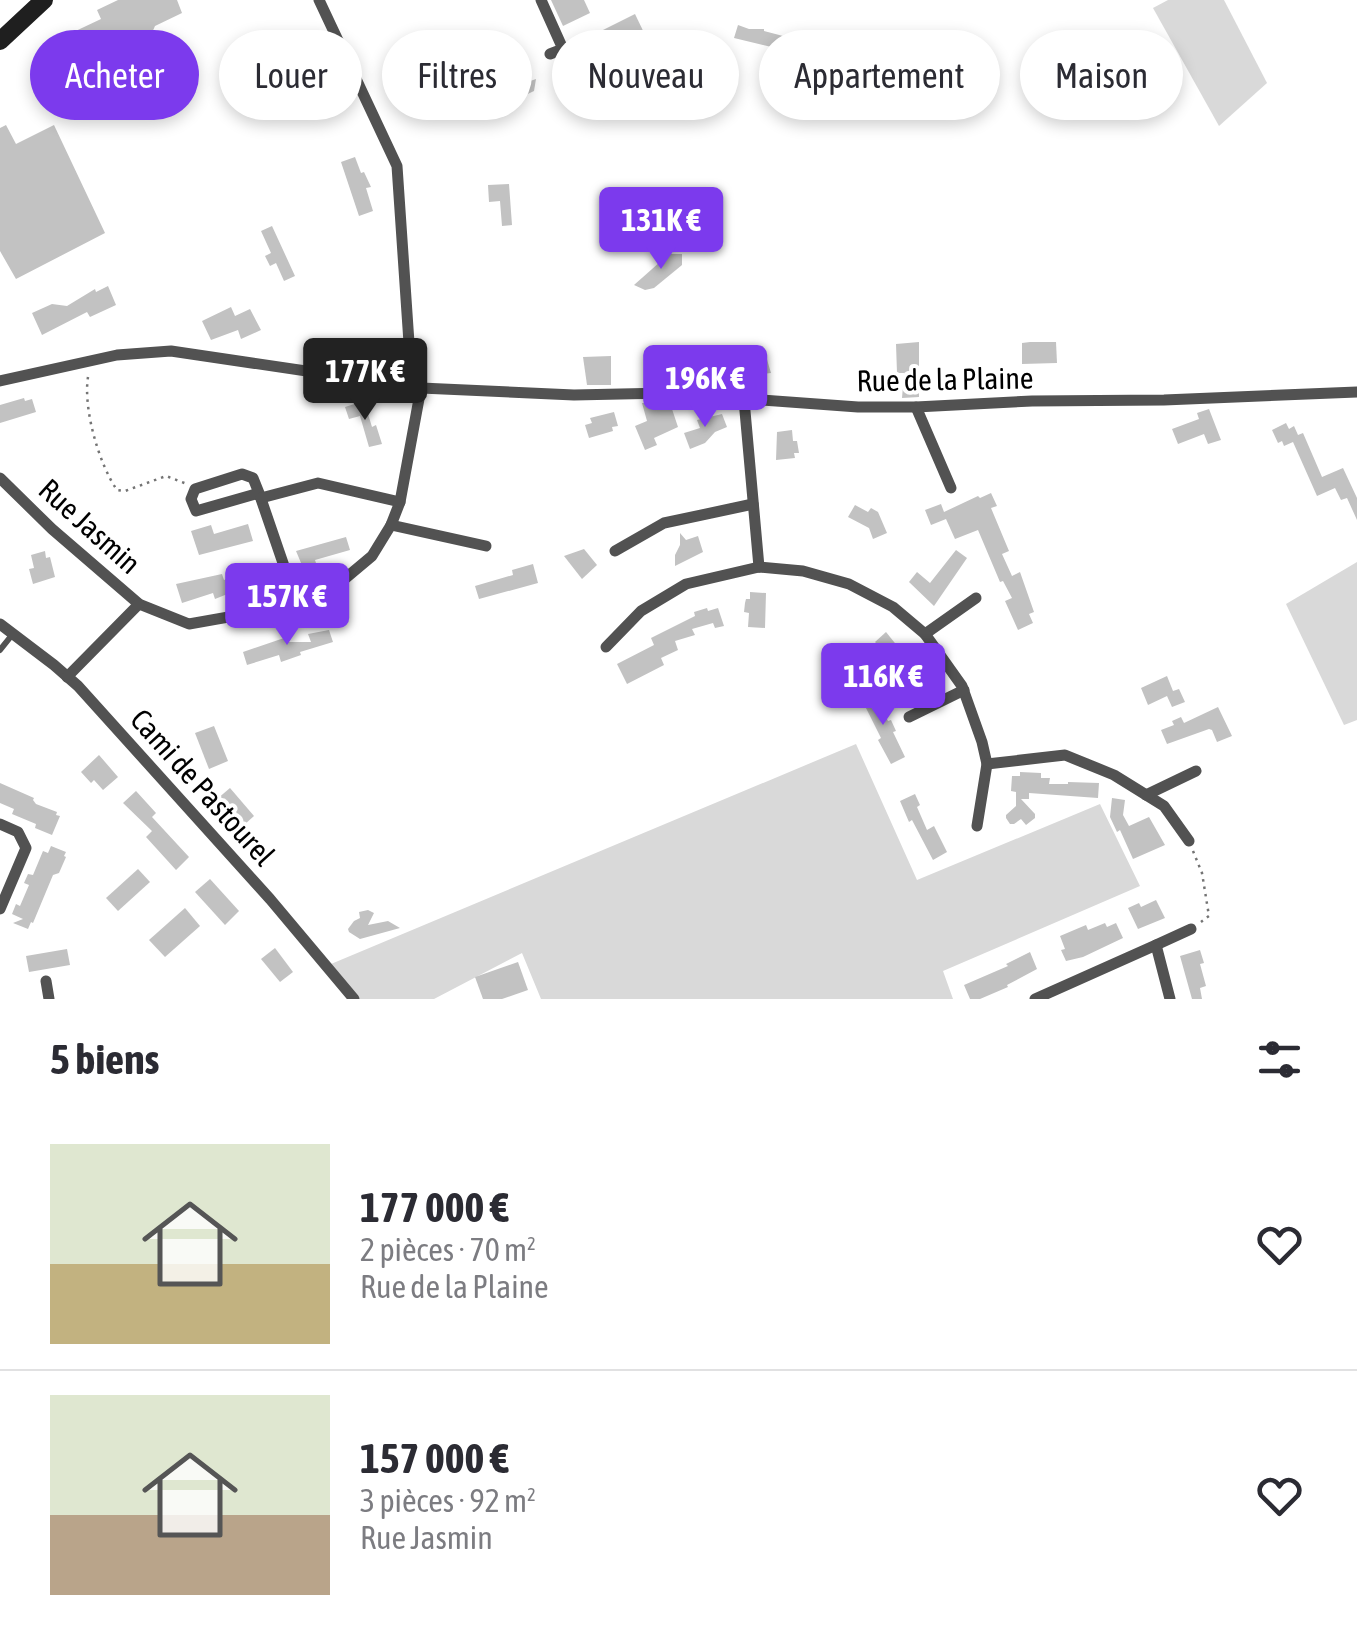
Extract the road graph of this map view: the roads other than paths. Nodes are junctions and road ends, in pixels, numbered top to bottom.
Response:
1 (319, 0) edge
2 (541, 0) edge
3 (40, 1) edge
4 (0, 41) edge
5 (550, 54) dead end
6 (0, 381) edge
7 (416, 388) junction
8 (1357, 392) edge
9 (744, 400) junction
10 (916, 407) junction
11 (0, 478) edge
12 (951, 488) dead end
13 (260, 496) junction
14 (400, 502) junction
15 (753, 504) junction
16 (391, 525) junction
17 (486, 546) dead end
18 (615, 551) dead end
19 (759, 567) junction
20 (976, 598) dead end
21 (296, 601) junction
22 (138, 604) junction
23 (0, 624) edge
24 (13, 634) junction
25 (925, 634) junction
26 (606, 648) dead end
27 (0, 650) edge
28 (67, 676) junction
29 (964, 690) junction
30 (909, 717) dead end
31 (987, 764) junction
32 (1196, 771) dead end
33 (1146, 795) junction
34 (0, 824) edge
35 (977, 826) dead end
36 (1188, 841) road end
37 (0, 909) edge
38 (1192, 929) road end
39 (1156, 946) junction
40 (46, 981) dead end
41 (1066, 993) edge
42 (49, 999) edge
43 (354, 999) edge
44 (1035, 999) edge
45 (1170, 999) edge

1 - 7 street, Rue Jasmin
2 - 5 street
3 - 4 main road
6 - 7 street, Rue de la Plaine
7 - 9 street, Rue de la Plaine
7 - 14 street, Rue Jasmin
8 - 10 street, Rue de la Plaine
9 - 10 street, Rue de la Plaine
9 - 15 street
10 - 12 street
11 - 22 street, Rue Jasmin
13 - 13 street
13 - 14 street
13 - 21 street
14 - 16 street, Rue Jasmin
15 - 18 street
15 - 19 street
16 - 17 street
16 - 21 street, Rue Jasmin
19 - 25 street
19 - 26 street
20 - 25 street
21 - 22 street, Rue Jasmin
22 - 28 street
23 - 24 street, Cami de Pastourel
24 - 27 lane
24 - 28 street, Cami de Pastourel
25 - 29 street
28 - 43 street, Cami de Pastourel
29 - 30 street
29 - 31 street
31 - 33 street
31 - 35 street
32 - 33 street
33 - 36 street
34 - 37 street
38 - 39 street
39 - 41 street
39 - 45 street
40 - 42 street
41 - 44 street

